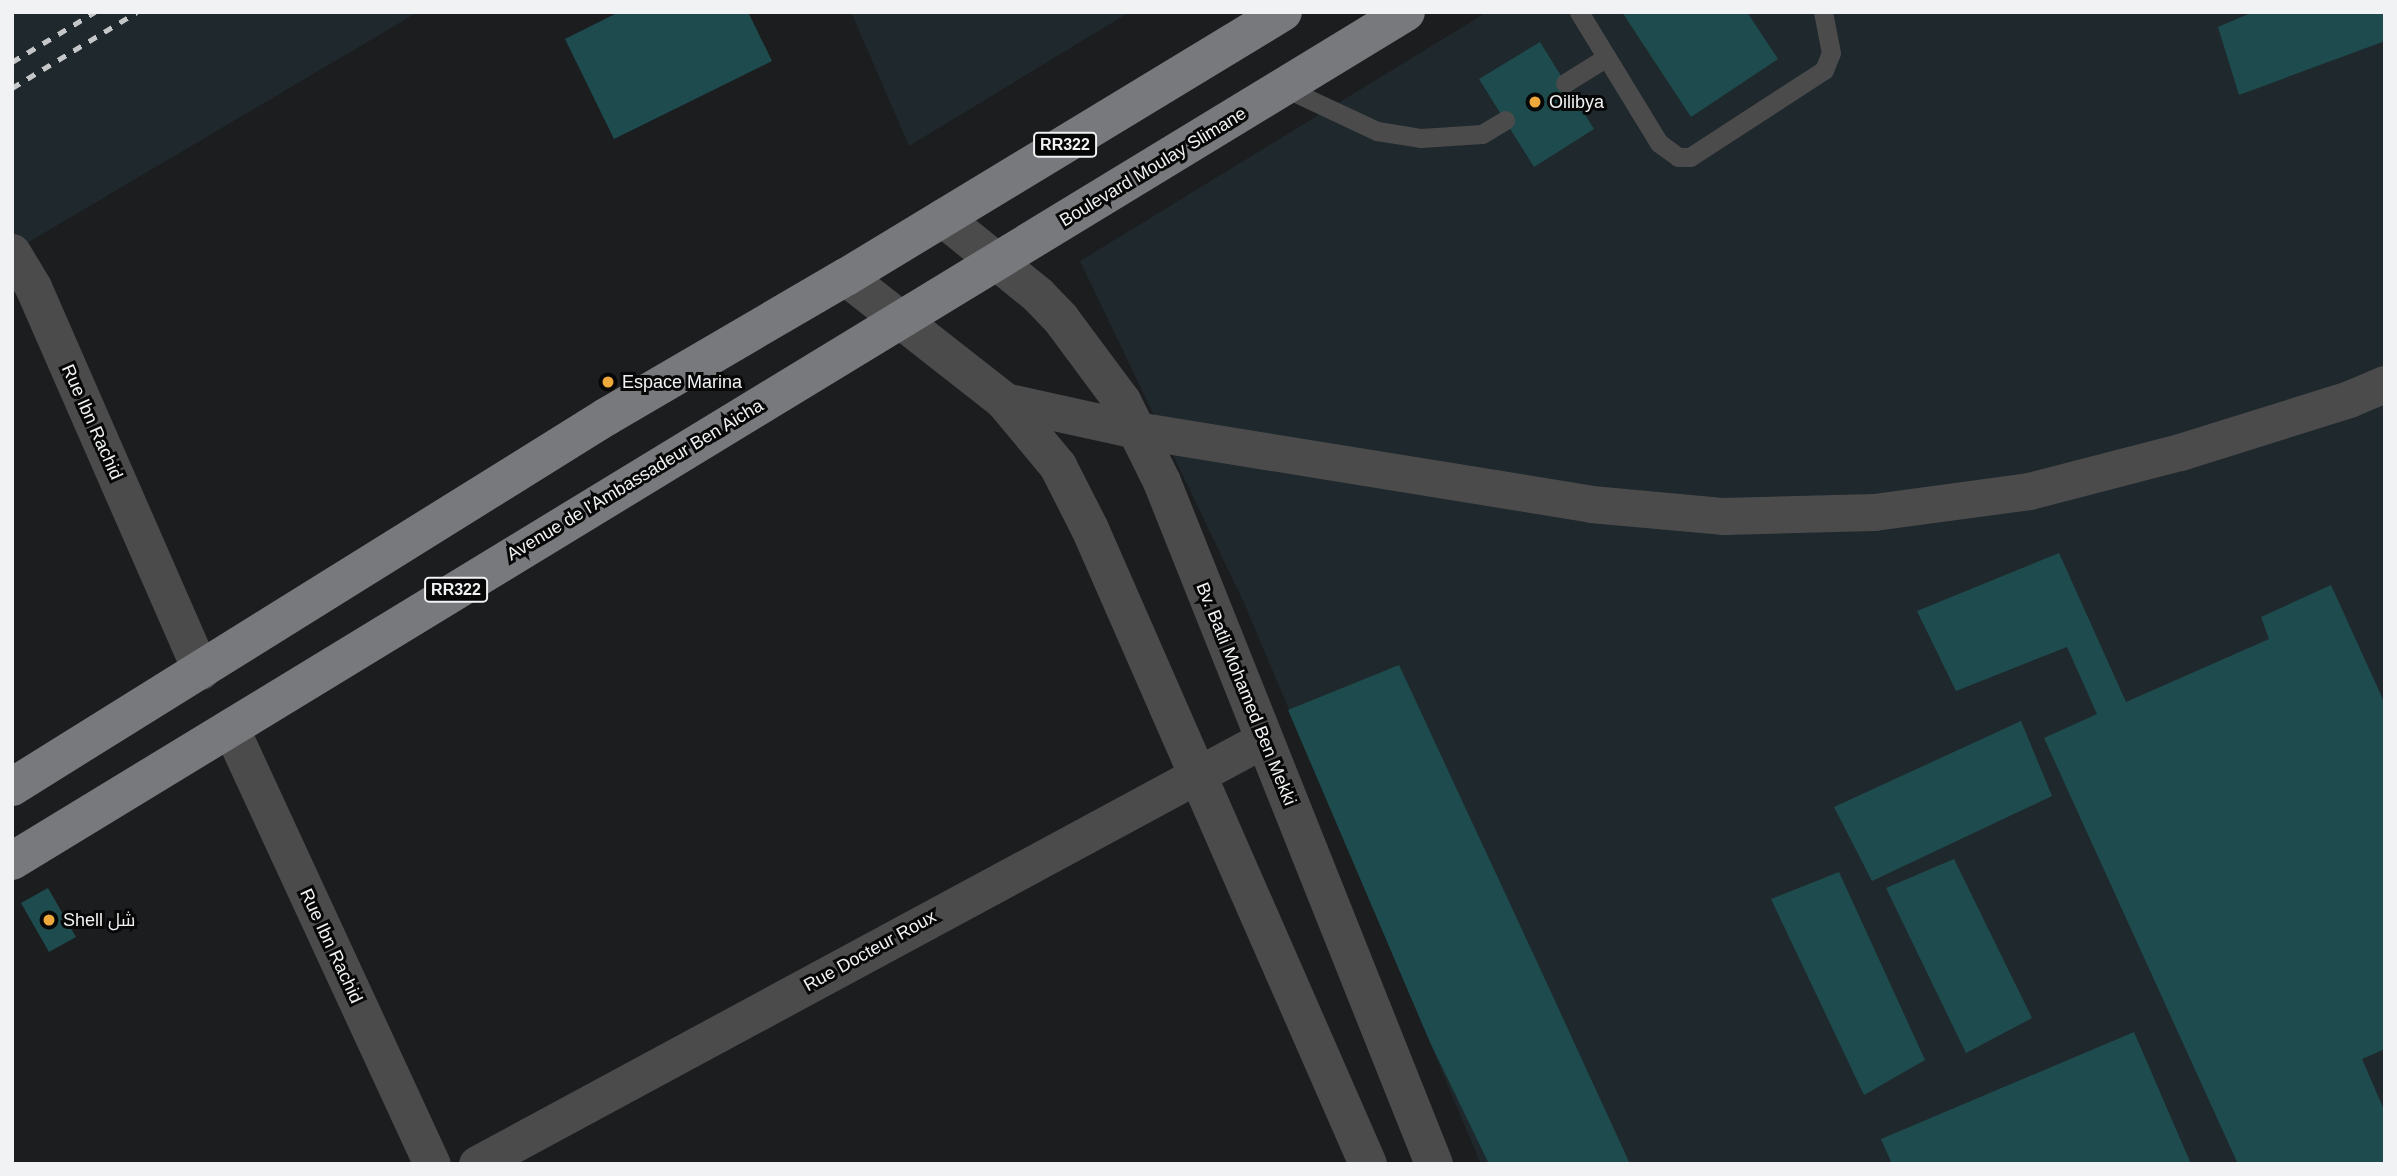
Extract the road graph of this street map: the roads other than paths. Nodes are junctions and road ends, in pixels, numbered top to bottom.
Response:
1 (1283, 12) edge
2 (1406, 12) edge
3 (1579, 12) edge
4 (1823, 12) edge
5 (1607, 57) junction
6 (1565, 83) dead end
7 (1283, 88) junction
8 (1505, 120) dead end
9 (943, 218) junction
10 (12, 252) edge
11 (999, 260) junction
12 (846, 277) junction
13 (899, 319) junction
14 (2385, 384) edge
15 (1004, 401) junction
16 (1136, 430) junction
17 (201, 671) junction
18 (230, 727) junction
19 (1264, 739) junction
20 (1198, 772) junction
21 (12, 787) edge
22 (12, 861) edge
23 (432, 1164) edge
24 (477, 1164) edge
25 (1368, 1164) edge
26 (1434, 1164) edge

1 - 9 main road, RR322
2 - 7 main road, Boulevard Moulay Slimane / RR322
3 - 5 lane
4 - 5 lane
5 - 6 lane
7 - 8 lane
7 - 11 main road, Boulevard Moulay Slimane / RR322
9 - 11 street, Bv. Batli Mohamed Ben Mekki
9 - 12 main road, RR322
10 - 17 street, Rue Ibn Rachid
11 - 13 main road, Boulevard Moulay Slimane / RR322
11 - 16 street, Bv. Batli Mohamed Ben Mekki
12 - 13 street
12 - 17 main road, RR322
13 - 15 street
13 - 18 main road, Avenue de l'Ambassadeur Ben Aicha / RR322
14 - 16 street
15 - 16 street
15 - 20 street
16 - 19 street, Bv. Batli Mohamed Ben Mekki
17 - 21 main road, RR322
18 - 22 main road, Avenue de l'Ambassadeur Ben Aicha / RR322
18 - 23 street, Rue Ibn Rachid
19 - 20 street, Rue Docteur Roux
19 - 26 street, Bv. Batli Mohamed Ben Mekki
20 - 24 street, Rue Docteur Roux
20 - 25 street

